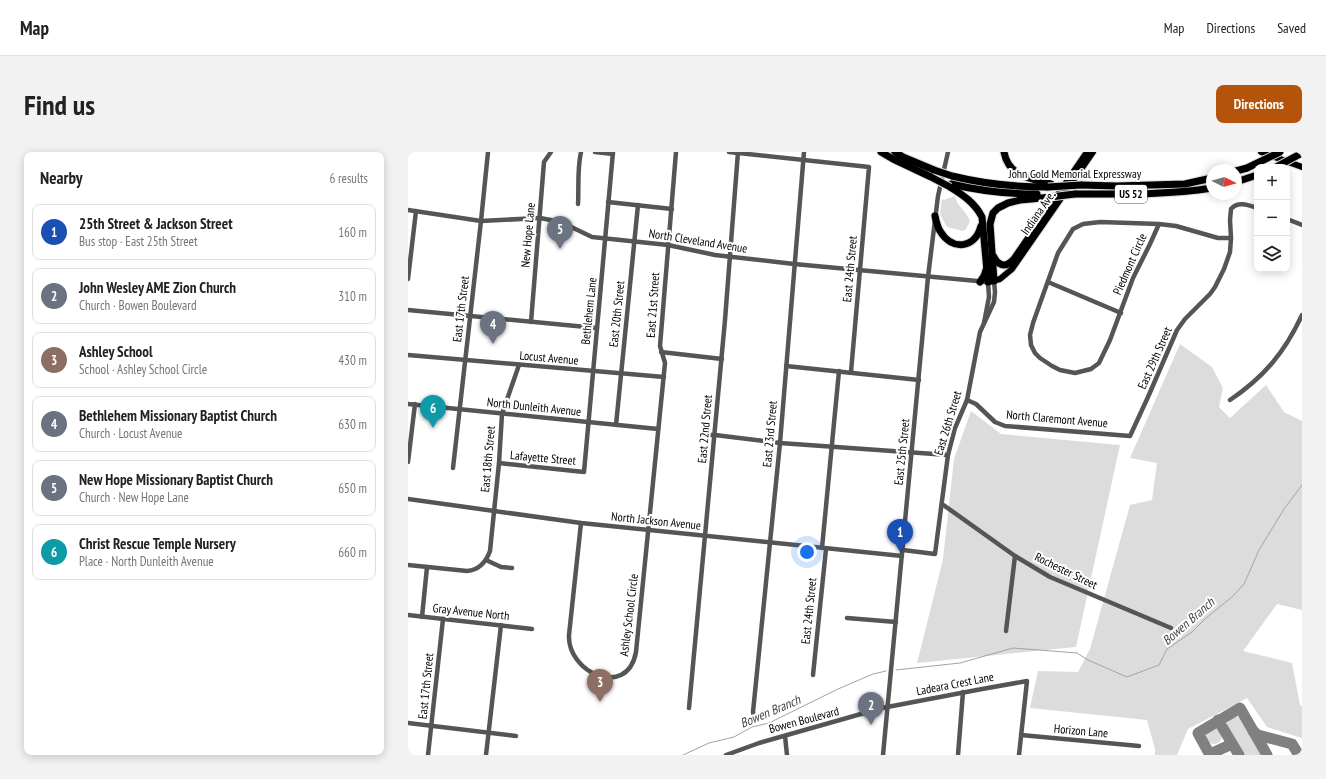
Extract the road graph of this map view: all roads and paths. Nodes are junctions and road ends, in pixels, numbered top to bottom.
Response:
1 (488, 152) edge
2 (551, 152) edge
3 (581, 152) edge
4 (595, 152) edge
5 (676, 152) edge
6 (729, 152) edge
7 (804, 152) edge
8 (881, 152) edge
9 (895, 152) edge
10 (948, 152) edge
11 (1083, 152) edge
12 (1087, 152) edge
13 (1093, 152) edge
14 (1261, 152) edge
15 (1280, 152) edge
16 (613, 153) edge
17 (738, 153) edge
18 (1005, 153) edge
19 (1302, 153) edge
20 (803, 160) junction
21 (1081, 162) junction
22 (1282, 164) edge
23 (1302, 167) edge
24 (1242, 169) edge
25 (932, 174) junction
26 (1254, 176) edge
27 (1206, 179) edge
28 (1242, 180) edge
29 (951, 182) junction
30 (1049, 186) junction
31 (1206, 189) edge
32 (1042, 196) junction
33 (608, 202) junction
34 (578, 204) dead end
35 (638, 206) junction
36 (1254, 207) edge
37 (672, 209) junction
38 (408, 210) edge
39 (416, 211) junction
40 (935, 216) junction
41 (540, 218) junction
42 (481, 220) junction
43 (1290, 220) edge
44 (982, 224) junction
45 (1158, 224) junction
46 (1302, 225) edge
47 (1231, 238) junction
48 (606, 239) junction
49 (635, 242) junction
50 (668, 245) junction
51 (993, 255) junction
52 (730, 257) junction
53 (1012, 261) junction
54 (986, 263) junction
55 (794, 264) junction
56 (860, 270) junction
57 (928, 277) junction
58 (408, 279) edge
59 (991, 281) junction
60 (980, 282) junction
61 (1048, 282) junction
62 (408, 310) edge
63 (1121, 313) junction
64 (1302, 315) edge
65 (470, 316) junction
66 (531, 322) junction
67 (597, 328) junction
68 (661, 352) junction
69 (408, 355) edge
70 (722, 359) junction
71 (465, 360) junction
72 (519, 365) junction
73 (786, 366) junction
74 (839, 371) junction
75 (593, 372) junction
76 (851, 372) junction
77 (621, 374) junction
78 (664, 377) junction
79 (919, 380) junction
80 (967, 400) junction
81 (1230, 400) dead end
82 (408, 404) edge
83 (415, 404) junction
84 (460, 410) junction
85 (502, 414) junction
86 (588, 422) junction
87 (616, 425) junction
88 (658, 429) junction
89 (705, 435) dead end
90 (715, 435) junction
91 (1130, 436) joint
92 (780, 443) junction
93 (832, 446) junction
94 (911, 453) junction
95 (948, 455) junction
96 (408, 462) edge
97 (499, 464) junction
98 (453, 468) dead end
99 (584, 472) joint
100 (408, 499) edge
101 (942, 504) junction
102 (494, 510) junction
103 (581, 523) junction
104 (648, 530) junction
105 (706, 536) junction
106 (770, 542) junction
107 (824, 549) junction
108 (903, 550) junction
109 (902, 556) junction
110 (1015, 556) junction
111 (486, 560) junction
112 (408, 565) edge
113 (427, 568) junction
114 (512, 568) dead end
115 (408, 615) edge
116 (422, 617) junction
117 (847, 618) dead end
118 (443, 619) junction
119 (896, 622) junction
120 (502, 625) junction
121 (1171, 628) dead end
122 (532, 629) dead end
123 (1006, 631) dead end
124 (813, 675) dead end
125 (963, 692) junction
126 (888, 707) junction
127 (689, 708) dead end
128 (754, 717) dead end
129 (408, 723) edge
130 (432, 726) junction
131 (489, 733) junction
132 (1021, 735) junction
133 (516, 736) dead end
134 (785, 736) junction
135 (1139, 746) dead end
136 (428, 755) edge
137 (486, 755) edge
138 (726, 755) edge
139 (787, 755) edge
140 (883, 755) edge
141 (958, 755) edge
142 (1019, 755) edge

1 - 42 street, East 17th Street
2 - 41 street, New Hope Lane
3 - 34 street
4 - 16 street
5 - 37 street, East 21st Street
6 - 17 street
7 - 20 street, East 23rd Street
8 - 25 highway, John Gold Memorial Expressway
9 - 25 highway, John Gold Memorial Expressway
10 - 40 street, East 25th Street
11 - 21 main road
12 - 21 main road, Indiana Ave.
13 - 59 main road, Indiana Ave.
14 - 23 main road
15 - 24 highway, bridge
16 - 33 street, Bethlehem Lane
17 - 20 street
17 - 52 street, East 22nd Street
18 - 30 highway
19 - 22 highway, bridge
20 - 55 street, East 23rd Street
20 - 56 street, East 24th Street
21 - 53 main road, Indiana Ave.
25 - 29 highway, bridge
25 - 29 highway, John Gold Memorial Expressway, bridge
26 - 28 highway
27 - 30 highway, John Gold Memorial Expressway / US 52, bridge
29 - 30 highway, John Gold Memorial Expressway
29 - 32 highway, John Gold Memorial Expressway
29 - 44 highway
31 - 32 highway, John Gold Memorial Expressway / US 52, bridge
32 - 51 highway
33 - 35 street
33 - 48 street, Bethlehem Lane
35 - 37 street
35 - 49 street, East 20th Street
36 - 47 street, East 29th Street
37 - 50 street, East 21st Street
38 - 39 street, North Cleveland Avenue
39 - 42 street, North Cleveland Avenue
39 - 58 street
40 - 44 highway
40 - 57 street, East 25th Street
41 - 42 street, North Cleveland Avenue
41 - 48 street, North Cleveland Avenue
41 - 66 street, New Hope Lane
42 - 65 street, East 17th Street
43 - 46 street
44 - 54 highway
45 - 47 street, Piedmont Circle
45 - 61 street, Piedmont Circle
45 - 63 street, Piedmont Circle
47 - 91 street, East 29th Street
48 - 49 street, North Cleveland Avenue
48 - 67 street, Bethlehem Lane
49 - 50 street, North Cleveland Avenue
49 - 77 street, East 20th Street
50 - 52 street, North Cleveland Avenue
50 - 68 street, East 21st Street
51 - 53 highway
51 - 59 highway
52 - 55 street, North Cleveland Avenue
52 - 70 street, East 22nd Street
53 - 59 main road, Indiana Ave.
54 - 59 highway
54 - 60 highway
55 - 56 street, North Cleveland Avenue
55 - 73 street, East 23rd Street
56 - 57 street, North Cleveland Avenue
56 - 76 street, East 24th Street
57 - 60 street, North Cleveland Avenue
57 - 79 street, East 25th Street
59 - 60 street, North Cleveland Avenue
59 - 80 street, East 26th Street
61 - 63 street, Piedmont Circle
61 - 63 street, Piedmont Circle
62 - 65 street
64 - 81 street
65 - 66 street
65 - 71 street, East 17th Street
66 - 67 street
67 - 75 street, Bethlehem Lane
68 - 70 street
68 - 78 street, East 21st Street
69 - 71 street, Locust Avenue
70 - 90 street, East 22nd Street
71 - 72 street, Locust Avenue
71 - 84 street, East 17th Street
72 - 75 street, Locust Avenue
72 - 85 street, East 18th Street
73 - 74 street
73 - 92 street, East 23rd Street
74 - 76 street
74 - 93 street, East 24th Street
75 - 77 street, Locust Avenue
75 - 86 street, Bethlehem Lane
76 - 79 street
77 - 78 street, Locust Avenue
77 - 87 street, East 20th Street
78 - 88 street, East 21st Street
79 - 94 street, East 25th Street
80 - 91 street, North Claremont Avenue
80 - 95 street, East 26th Street
82 - 83 street, North Dunleith Avenue
83 - 84 street, North Dunleith Avenue
83 - 96 street
84 - 85 street, North Dunleith Avenue
84 - 98 street, East 17th Street
85 - 86 street, North Dunleith Avenue
85 - 97 street, East 18th Street
86 - 87 street, North Dunleith Avenue
86 - 99 street, Bethlehem Lane
87 - 88 street, North Dunleith Avenue
88 - 104 street, East 21st Street
89 - 90 street
90 - 92 street
90 - 105 street, East 22nd Street
92 - 93 street
92 - 106 street, East 23rd Street
93 - 94 street
93 - 107 street, East 24th Street
94 - 95 street
94 - 108 street, East 25th Street
95 - 101 street, East 26th Street
97 - 99 street, Lafayette Street
97 - 102 street, East 18th Street
100 - 102 street, North Jackson Avenue
101 - 108 street, East 26th Street
101 - 110 street, Rochester Street
102 - 103 street, North Jackson Avenue
102 - 111 street, East 18th Street
103 - 104 street, North Jackson Avenue
103 - 104 street, Ashley School Circle
104 - 105 street, North Jackson Avenue
105 - 106 street, North Jackson Avenue
105 - 127 street, East 22nd Street
106 - 107 street, North Jackson Avenue
106 - 128 street, East 23rd Street
107 - 109 street, North Jackson Avenue
107 - 124 street, East 24th Street
108 - 109 street, East 25th Street
109 - 119 street, East 25th Street
110 - 121 street, Rochester Street
110 - 123 street
111 - 113 street
111 - 114 street
112 - 113 street
113 - 116 street
115 - 116 street, Gray Avenue North
116 - 118 street, Gray Avenue North
117 - 119 street
118 - 120 street, Gray Avenue North
118 - 130 street, East 17th Street
119 - 126 street, East 25th Street
120 - 122 street, Gray Avenue North
120 - 131 street
125 - 126 street, Ladeara Crest Lane
125 - 132 street, Ladeara Crest Lane
125 - 141 street
126 - 134 street, Bowen Boulevard
126 - 140 street, East 25th Street
129 - 130 street
130 - 131 street
130 - 136 street, East 17th Street
131 - 133 street
131 - 137 street
132 - 135 street, Horizon Lane
132 - 142 street
134 - 138 street, Bowen Boulevard
134 - 139 street

